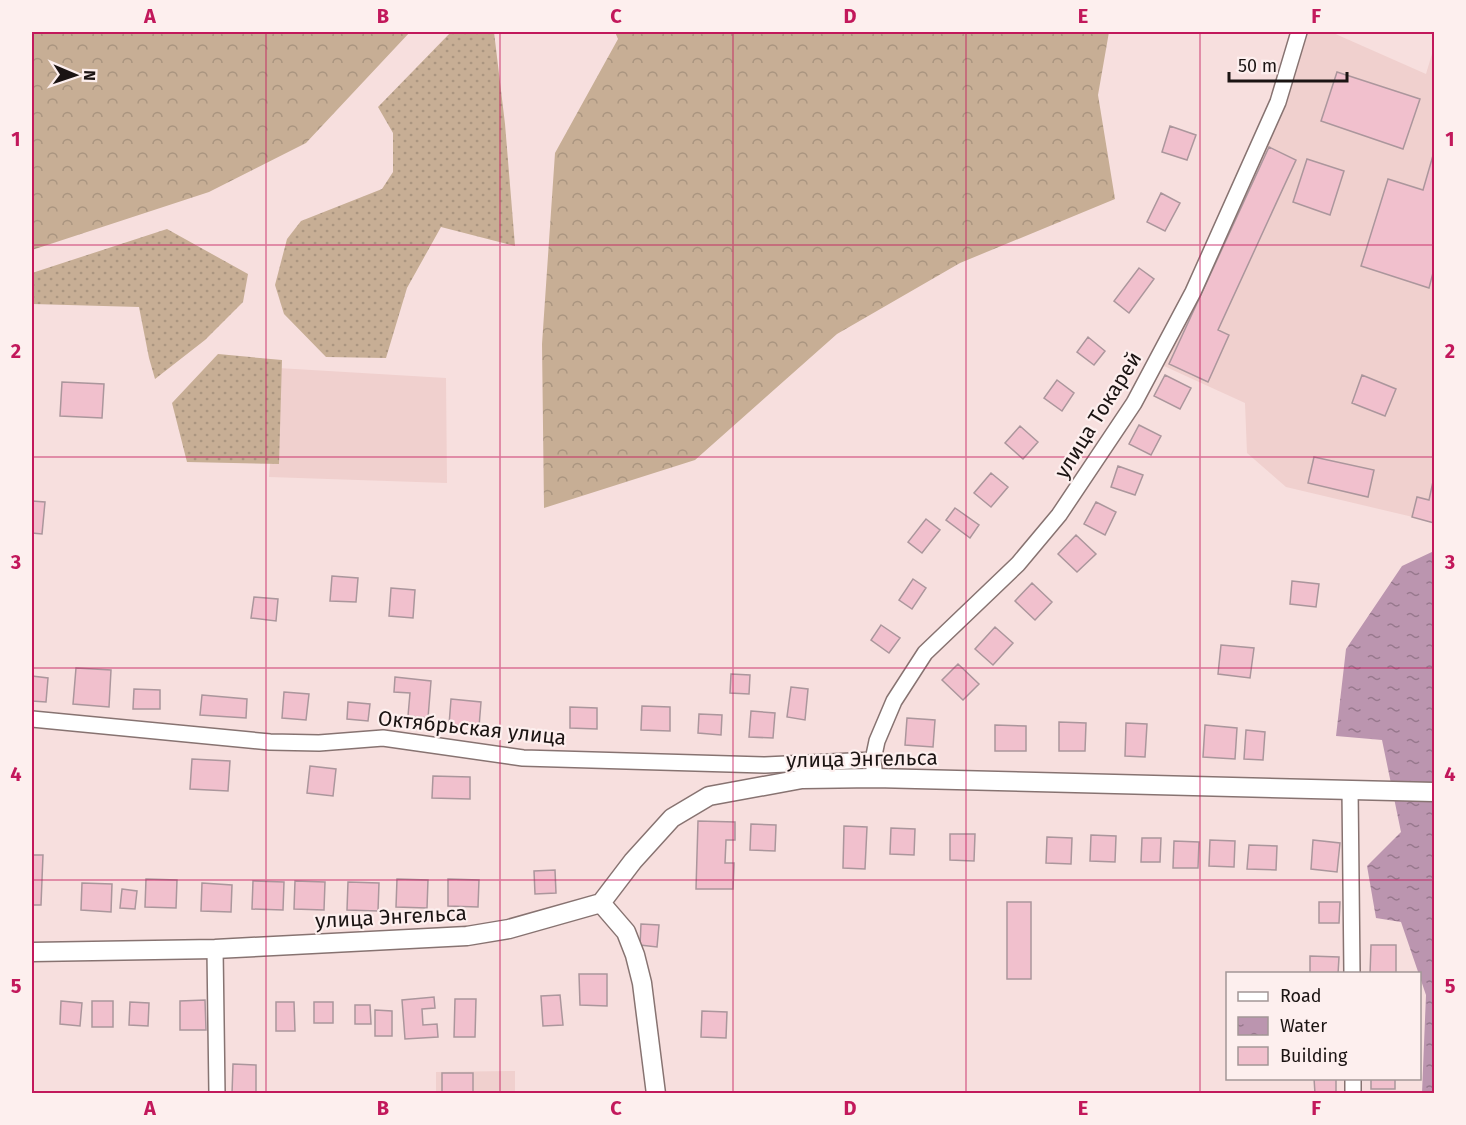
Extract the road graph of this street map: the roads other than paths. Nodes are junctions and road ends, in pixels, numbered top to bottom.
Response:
1 (1299, 32) edge
2 (32, 718) edge
3 (873, 760) junction
4 (875, 778) junction
5 (1350, 789) junction
6 (1434, 792) edge
7 (601, 903) junction
8 (215, 949) junction
9 (32, 952) edge
10 (1352, 972) edge
11 (217, 1094) edge
12 (656, 1094) edge

1 - 3 street, улица Токарей
2 - 3 street, Октябрьская улица
3 - 4 street, улица Токарей
4 - 5 street, улица Энгельса
4 - 7 street, улица Энгельса
5 - 6 street, улица Энгельса
5 - 10 street
7 - 8 street, улица Энгельса
7 - 12 street
8 - 9 street, улица Энгельса
8 - 11 street

